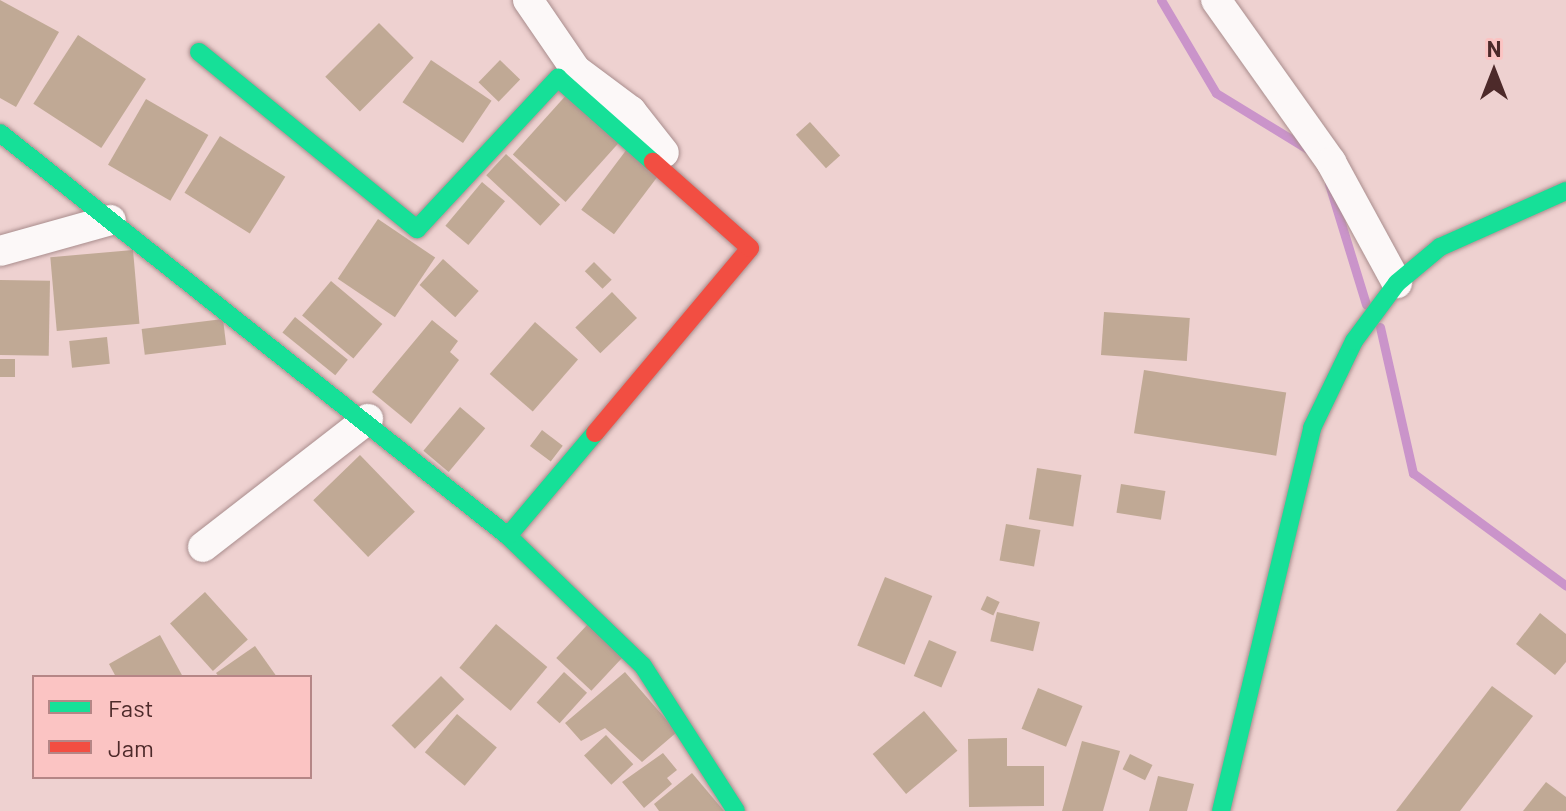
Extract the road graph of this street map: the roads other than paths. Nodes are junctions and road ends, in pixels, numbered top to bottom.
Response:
1 (528, 0) edge
2 (1216, 0) edge
3 (199, 52) dead end
4 (0, 133) edge
5 (682, 188) junction
6 (1566, 191) edge
7 (111, 220) junction
8 (0, 251) edge
9 (1403, 277) junction
10 (368, 419) junction
11 (508, 536) junction
12 (203, 547) dead end
13 (736, 811) edge
14 (1221, 811) edge

1 - 5 street
2 - 9 street
3 - 5 street
4 - 7 street
5 - 11 street
6 - 9 street
7 - 8 street
7 - 10 street
9 - 14 street
10 - 11 street
10 - 12 street
11 - 13 street

